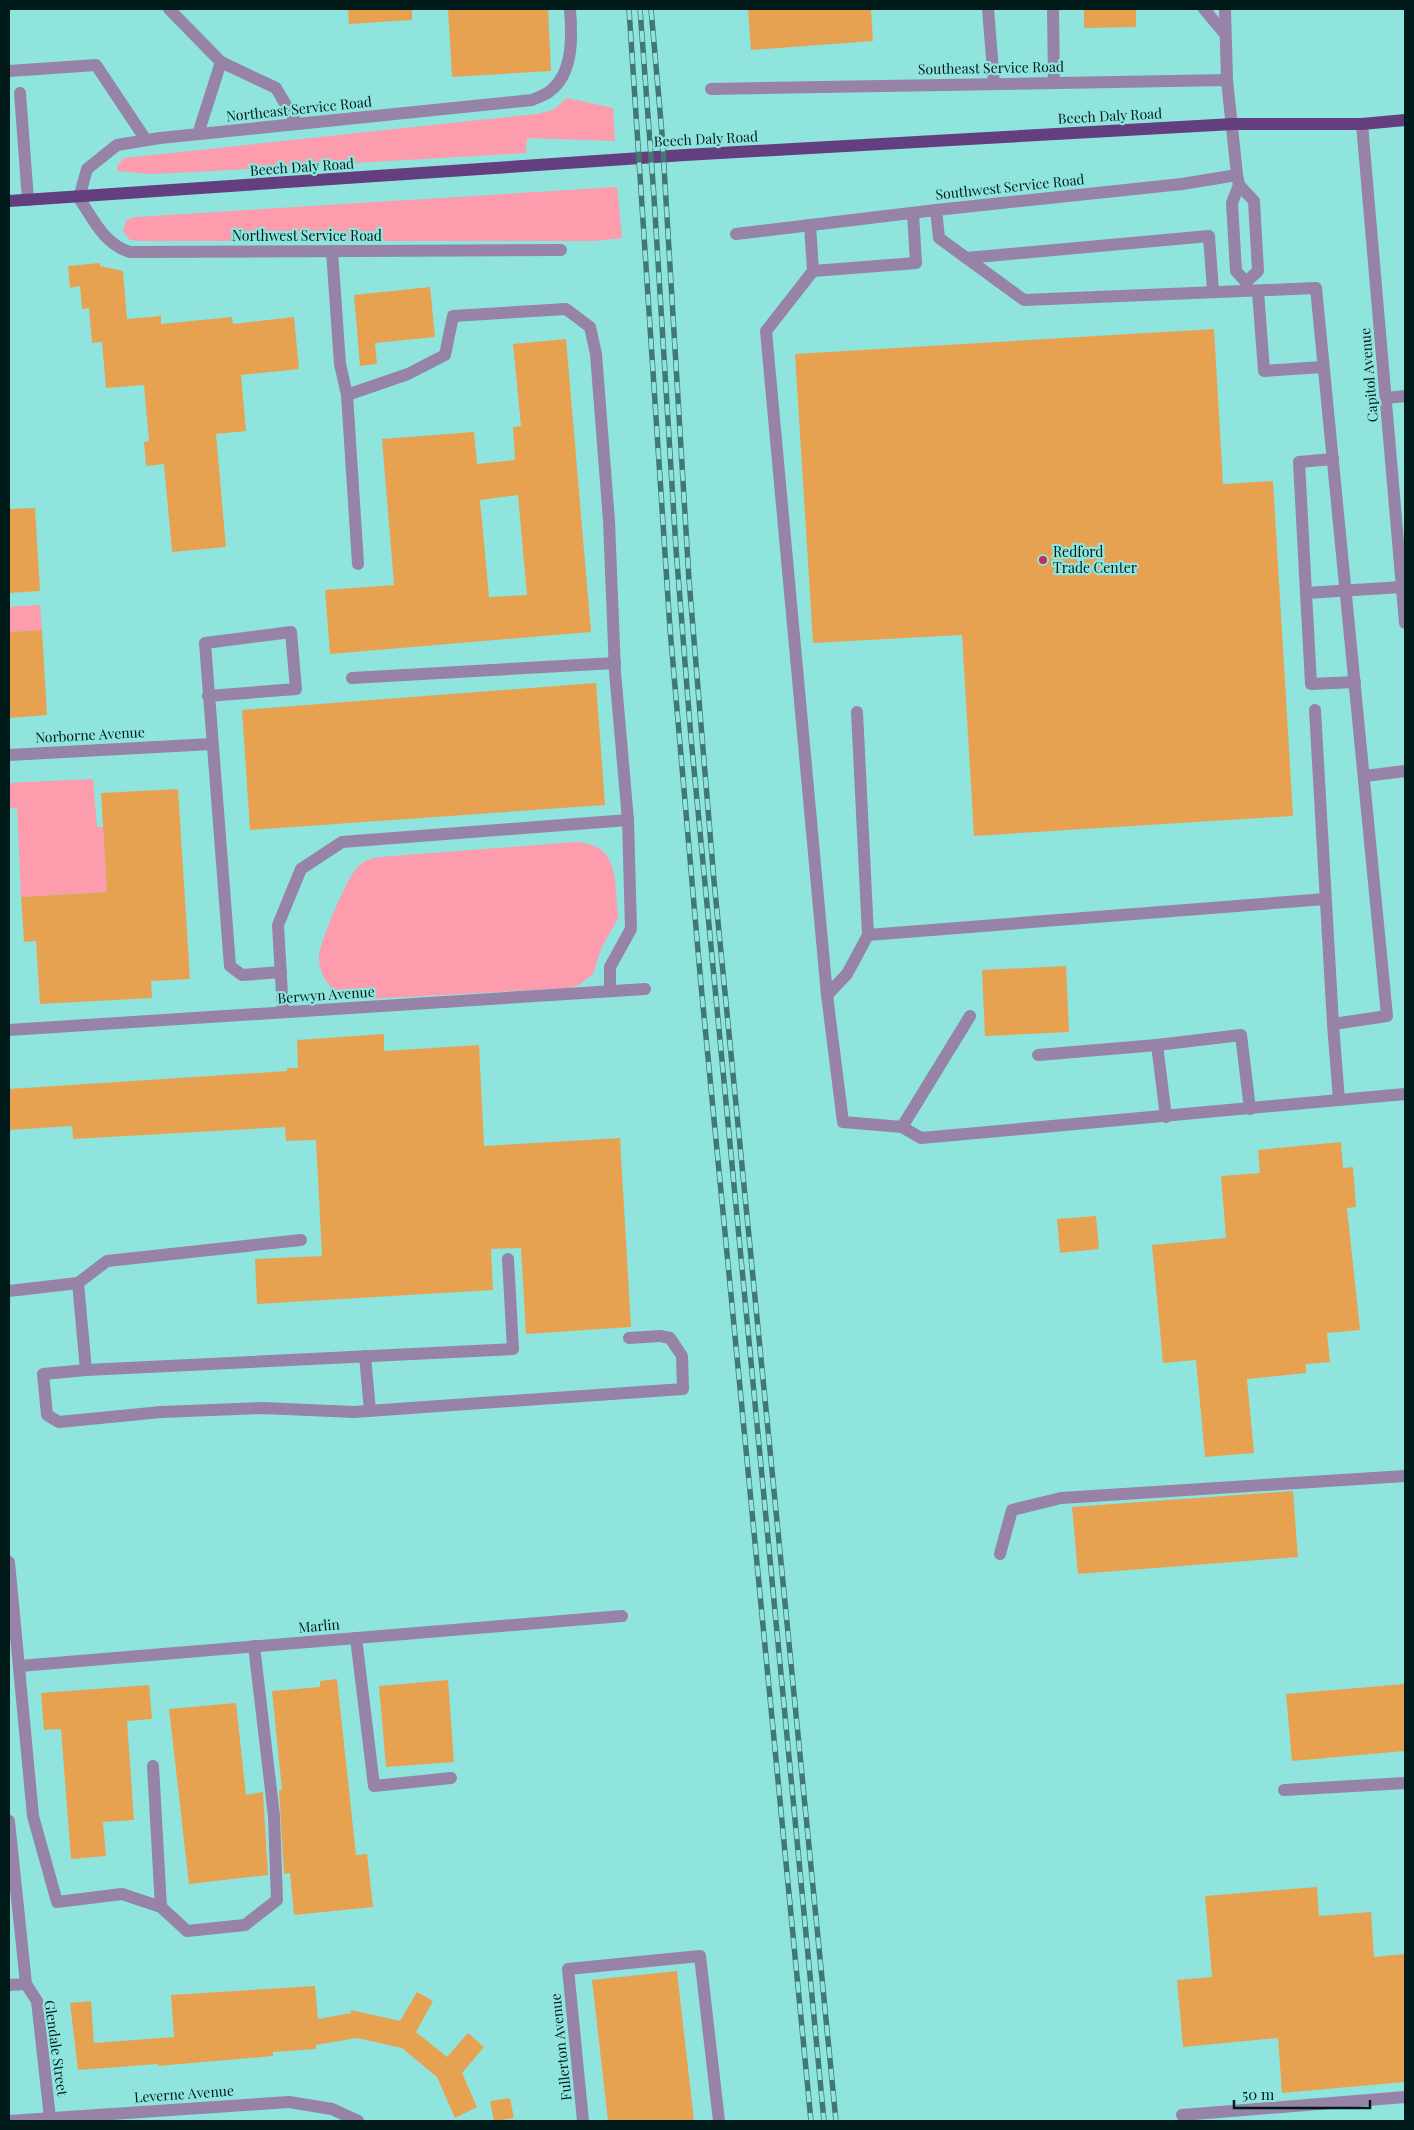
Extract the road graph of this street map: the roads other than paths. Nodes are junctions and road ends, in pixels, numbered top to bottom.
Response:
1 (169, 9) edge
2 (570, 9) edge
3 (988, 9) edge
4 (1053, 9) edge
5 (1204, 9) edge
6 (1225, 9) edge
7 (1225, 34) junction
8 (221, 62) junction
9 (9, 71) edge
10 (1227, 80) junction
11 (1054, 82) junction
12 (994, 83) junction
13 (711, 89) dead end
14 (20, 93) dead end
15 (1405, 120) edge
16 (297, 124) junction
17 (1234, 124) junction
18 (1362, 124) junction
19 (198, 134) junction
20 (146, 140) junction
21 (1238, 180) junction
22 (79, 198) junction
23 (28, 200) junction
24 (9, 201) edge
25 (936, 210) junction
26 (914, 213) junction
27 (810, 225) junction
28 (736, 234) dead end
29 (561, 250) dead end
30 (332, 251) junction
31 (966, 258) junction
32 (813, 271) junction
33 (1250, 288) junction
34 (1213, 291) junction
35 (1322, 367) junction
36 (347, 395) junction
37 (1405, 396) edge
38 (1386, 398) junction
39 (1333, 458) junction
40 (358, 564) dead end
41 (1402, 587) junction
42 (1346, 591) junction
43 (1306, 593) junction
44 (1405, 609) edge
45 (1405, 623) edge
46 (615, 663) junction
47 (352, 678) dead end
48 (1355, 682) junction
49 (208, 696) junction
50 (1315, 710) dead end
51 (857, 712) dead end
52 (212, 744) junction
53 (9, 755) edge
54 (1405, 770) edge
55 (1365, 776) junction
56 (628, 820) junction
57 (1325, 899) junction
58 (868, 935) junction
59 (281, 972) junction
60 (645, 989) dead end
61 (610, 991) junction
62 (827, 995) junction
63 (284, 1012) junction
64 (970, 1016) dead end
65 (1333, 1024) junction
66 (9, 1030) edge
67 (1157, 1045) junction
68 (1038, 1055) dead end
69 (1405, 1094) edge
70 (1339, 1100) junction
71 (1250, 1109) junction
72 (1166, 1117) junction
73 (902, 1127) junction
74 (300, 1240) dead end
75 (508, 1259) dead end
76 (78, 1283) junction
77 (9, 1290) edge
78 (628, 1338) dead end
79 (365, 1356) junction
80 (86, 1370) junction
81 (370, 1411) junction
82 (1405, 1476) edge
83 (1000, 1554) dead end
84 (9, 1562) edge
85 (622, 1616) dead end
86 (356, 1638) junction
87 (254, 1646) junction
88 (18, 1666) junction
89 (153, 1766) dead end
90 (451, 1778) dead end
91 (1405, 1783) edge
92 (1284, 1790) dead end
93 (9, 1821) edge
94 (161, 1907) junction
95 (26, 1984) junction
96 (9, 1985) edge
97 (1405, 2098) edge
98 (1182, 2114) dead end
99 (50, 2118) junction
100 (9, 2121) edge
101 (358, 2121) edge
102 (583, 2121) edge
103 (719, 2121) edge

1 - 8 street
2 - 16 street, Northeast Service Road
3 - 12 street
4 - 11 street
5 - 7 street
6 - 7 street
7 - 10 street
8 - 16 street
8 - 19 street
9 - 20 street
10 - 11 street, Southeast Service Road
10 - 17 street
11 - 12 street, Southeast Service Road
12 - 13 street, Southeast Service Road
14 - 23 street
15 - 18 main road, Beech Daly Road
16 - 19 street, Northeast Service Road
17 - 18 main road, Beech Daly Road
17 - 21 street
17 - 22 main road, Beech Daly Road
18 - 38 street, Capitol Avenue
19 - 20 street, Northeast Service Road
20 - 22 street, Northeast Service Road
21 - 25 street, Southwest Service Road
21 - 33 street
21 - 33 street
22 - 23 main road, Beech Daly Road
22 - 30 street, Northwest Service Road
23 - 24 main road, Beech Daly Road
25 - 26 street, Southwest Service Road
25 - 31 street
26 - 27 street, Southwest Service Road
26 - 32 street
27 - 28 street, Southwest Service Road
27 - 32 street
29 - 30 street, Northwest Service Road
30 - 36 street
31 - 34 street
31 - 34 street
32 - 62 street
33 - 34 street
33 - 35 street
33 - 35 street
35 - 39 street
36 - 40 street
36 - 46 street
37 - 38 street
38 - 41 street, Capitol Avenue
39 - 42 street
39 - 43 street
41 - 42 street
41 - 44 street, Capitol Avenue
42 - 43 street
42 - 48 street
43 - 48 street
44 - 45 street, Capitol Avenue
46 - 47 street
46 - 56 street
48 - 55 street
49 - 49 street
49 - 52 street
50 - 57 street
51 - 58 street
52 - 53 street, Norborne Avenue
52 - 59 street
54 - 55 street
55 - 65 street
56 - 59 street
56 - 61 street
57 - 58 street
57 - 65 street
58 - 62 street
59 - 63 street
60 - 61 street, Berwyn Avenue
61 - 63 street, Berwyn Avenue
62 - 73 street
63 - 66 street, Berwyn Avenue
64 - 73 street
65 - 70 street
67 - 68 street
67 - 71 street
67 - 72 street
69 - 70 street
70 - 71 street
71 - 72 street
72 - 73 street
74 - 76 street
75 - 79 street
76 - 77 street
76 - 80 street
78 - 81 street
79 - 80 street
79 - 81 street
80 - 81 street
82 - 83 street
84 - 88 street
85 - 86 street, Marlin
86 - 87 street, Marlin
86 - 90 street
87 - 88 street, Marlin
87 - 94 street
88 - 94 street
89 - 94 street
91 - 92 street
93 - 95 street
95 - 96 street
95 - 99 street, Glendale Street
97 - 98 street
99 - 100 street, Leverne Avenue
99 - 101 street, Leverne Avenue
102 - 103 street, Fullerton Avenue

